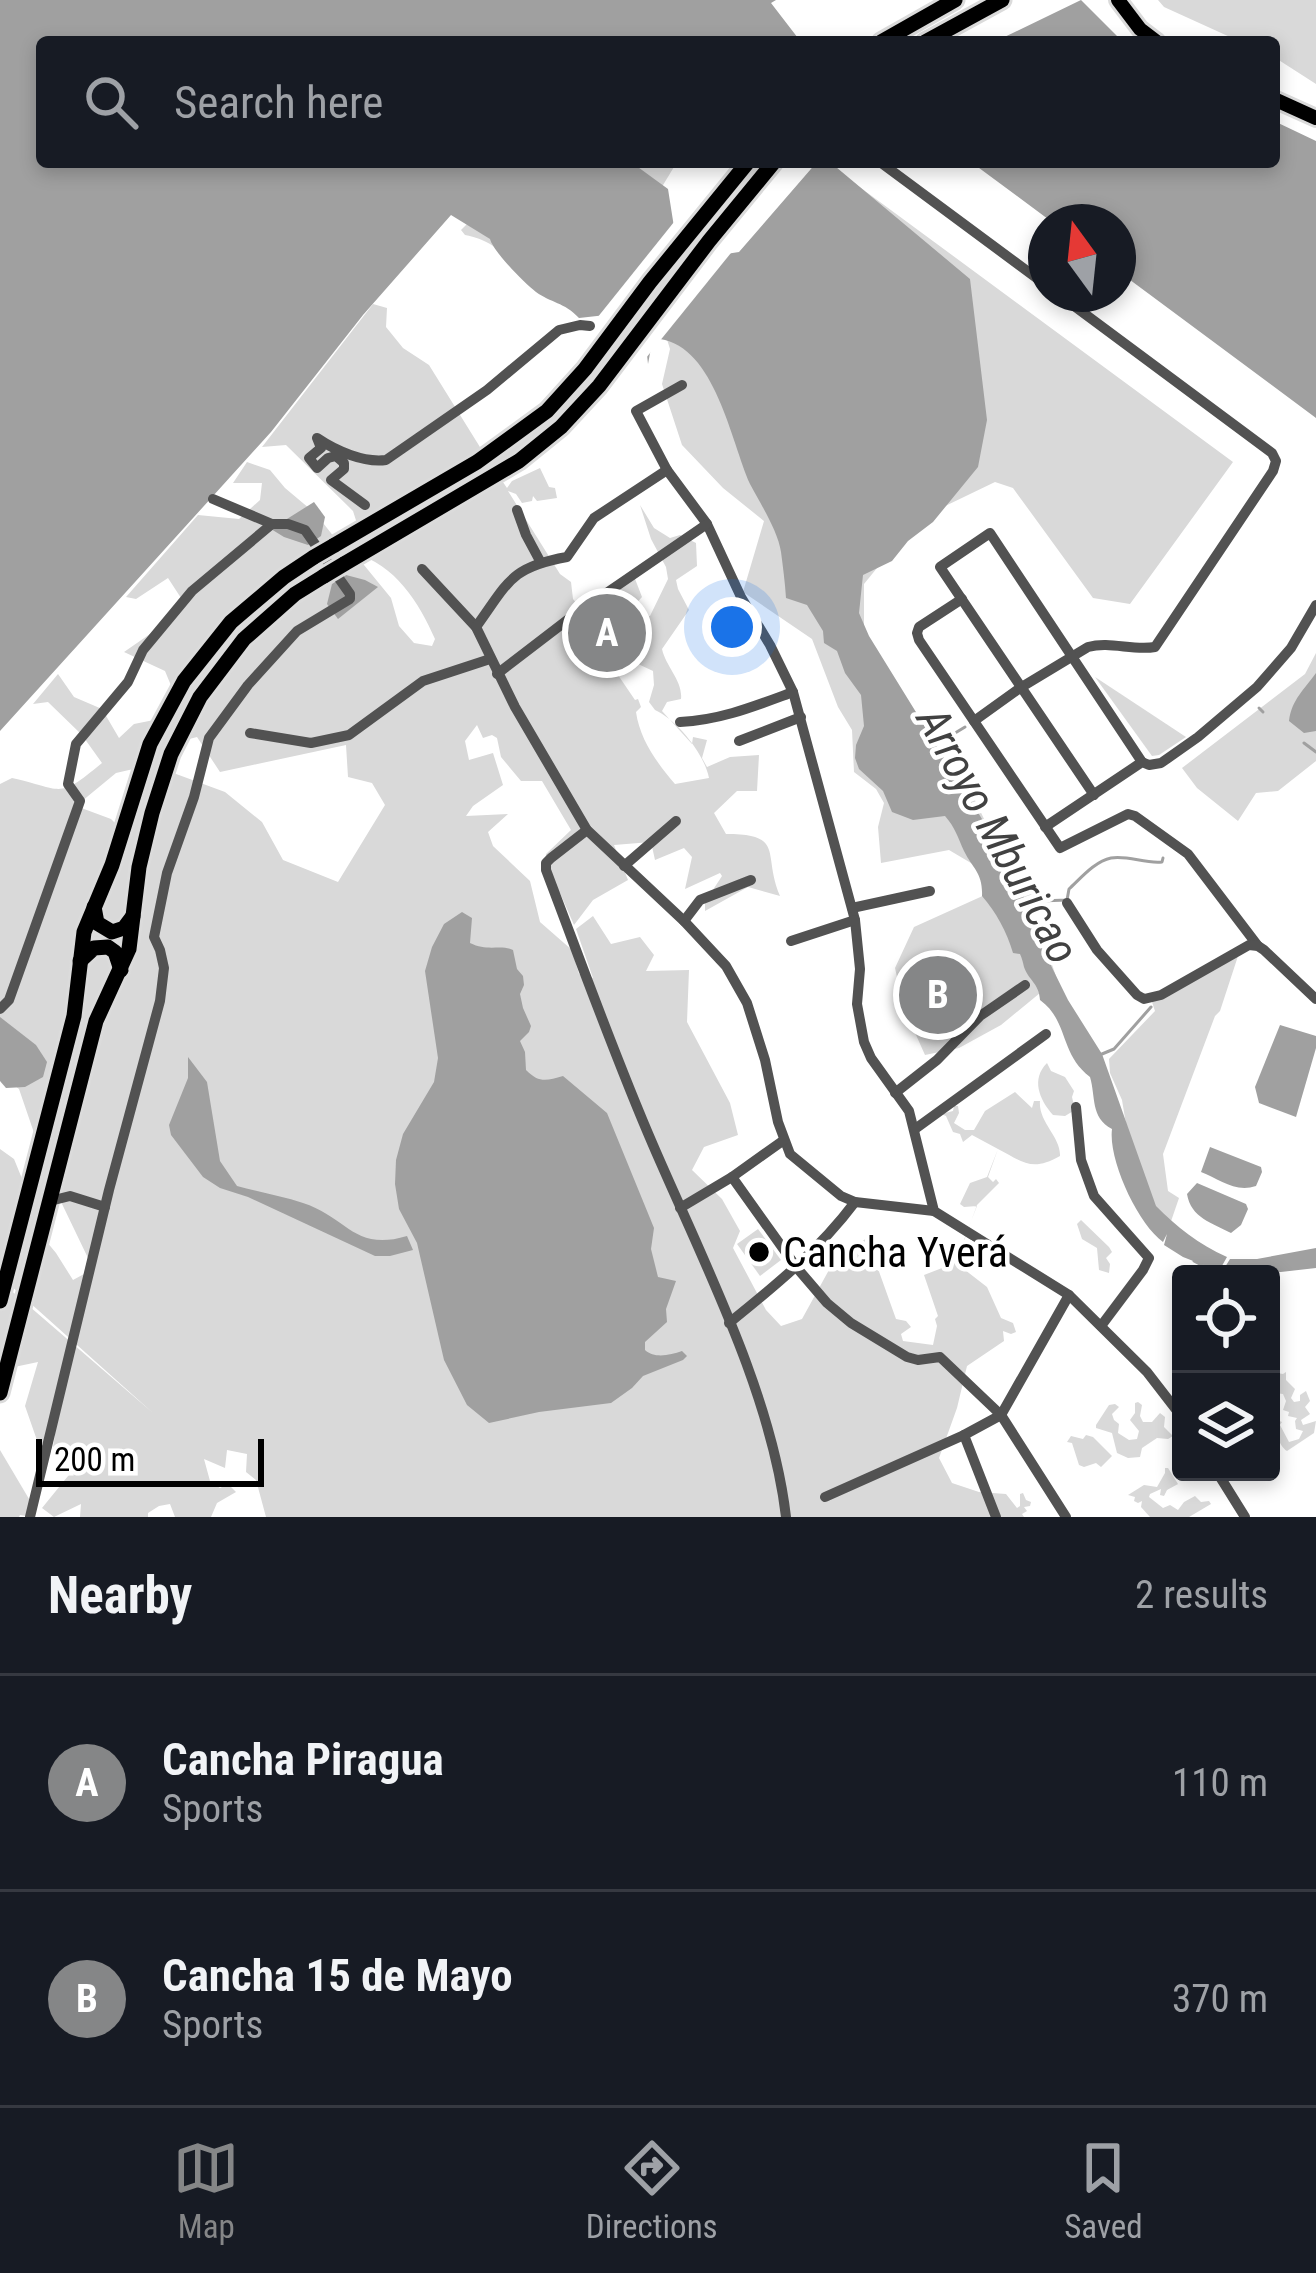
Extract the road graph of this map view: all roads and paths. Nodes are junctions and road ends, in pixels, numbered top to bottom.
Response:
1 (955, 0) edge
2 (1002, 0) edge
3 (1118, 0) edge
4 (892, 36) edge
5 (937, 36) edge
6 (1150, 36) edge
7 (1280, 102) edge
8 (1316, 118) edge
9 (743, 168) edge
10 (769, 168) edge
11 (888, 168) edge
12 (1028, 272) edge
13 (1082, 312) edge
14 (590, 326) dead end
15 (682, 386) dead end
16 (667, 470) junction
17 (213, 499) dead end
18 (365, 505) dead end
19 (517, 510) dead end
20 (272, 524) junction
21 (707, 524) junction
22 (540, 560) junction
23 (422, 569) dead end
24 (962, 599) junction
25 (1316, 605) edge
26 (476, 627) junction
27 (1071, 656) junction
28 (490, 659) junction
29 (497, 674) junction
30 (1020, 688) junction
31 (793, 692) junction
32 (801, 717) junction
33 (974, 721) junction
34 (680, 722) dead end
35 (250, 733) dead end
36 (739, 741) dead end
37 (1142, 762) junction
38 (1094, 795) junction
39 (676, 821) dead end
40 (1045, 827) junction
41 (587, 830) junction
42 (624, 866) junction
43 (751, 880) dead end
44 (930, 891) dead end
45 (1067, 902) dead end
46 (94, 908) junction
47 (854, 914) junction
48 (134, 916) junction
49 (684, 921) junction
50 (791, 941) dead end
51 (1261, 948) junction
52 (80, 962) junction
53 (121, 970) junction
54 (1025, 985) dead end
55 (1316, 999) edge
56 (0, 1009) edge
57 (1046, 1034) dead end
58 (895, 1093) junction
59 (1076, 1107) dead end
60 (915, 1129) junction
61 (784, 1139) junction
62 (58, 1175) junction
63 (733, 1178) junction
64 (70, 1196) junction
65 (50, 1201) junction
66 (854, 1202) junction
67 (105, 1207) junction
68 (680, 1208) junction
69 (934, 1210) junction
70 (797, 1268) junction
71 (1069, 1295) junction
72 (0, 1301) edge
73 (729, 1323) junction
74 (1101, 1326) junction
75 (0, 1393) edge
76 (1172, 1404) edge
77 (1001, 1415) junction
78 (964, 1435) junction
79 (1223, 1481) edge
80 (825, 1497) dead end
81 (30, 1517) edge
82 (787, 1517) edge
83 (996, 1517) edge
84 (1066, 1517) edge
85 (1245, 1517) edge

1 - 4 highway
2 - 5 highway
3 - 6 main road
7 - 8 main road
9 - 46 highway, bridge
10 - 48 highway, bridge
11 - 12 street
13 - 27 street
14 - 18 street
15 - 16 street
16 - 21 street
16 - 22 street
17 - 20 street
19 - 22 street
20 - 56 street
20 - 67 street
21 - 29 street
21 - 31 street
22 - 26 street
23 - 26 street
24 - 27 street
24 - 30 street
24 - 33 street
25 - 37 street
26 - 28 street
27 - 30 street
27 - 37 street
28 - 29 street
28 - 35 street
29 - 41 street
30 - 33 street
30 - 38 street
31 - 32 street
31 - 34 street
32 - 36 street
32 - 47 street
33 - 40 street
37 - 38 street
38 - 40 street
39 - 42 street
40 - 51 street
41 - 42 street
41 - 68 street
42 - 49 street
43 - 49 street
44 - 47 street
45 - 51 street
46 - 48 highway
46 - 52 highway
47 - 50 street
47 - 58 street
48 - 53 highway
49 - 61 street
51 - 55 street
52 - 53 highway
52 - 72 highway
53 - 62 highway
54 - 58 street
57 - 60 street
58 - 60 street
59 - 74 street
60 - 69 street
61 - 63 street
61 - 66 street
62 - 64 street
62 - 65 highway
63 - 68 street
63 - 70 street
64 - 65 street
64 - 67 street
65 - 75 highway
66 - 69 street
66 - 70 street
67 - 81 street
68 - 73 street
69 - 71 street
70 - 73 street
70 - 77 street
71 - 74 street
71 - 77 street
73 - 82 street
74 - 76 street
77 - 78 street
77 - 84 street
78 - 80 street
78 - 83 street
79 - 85 street

